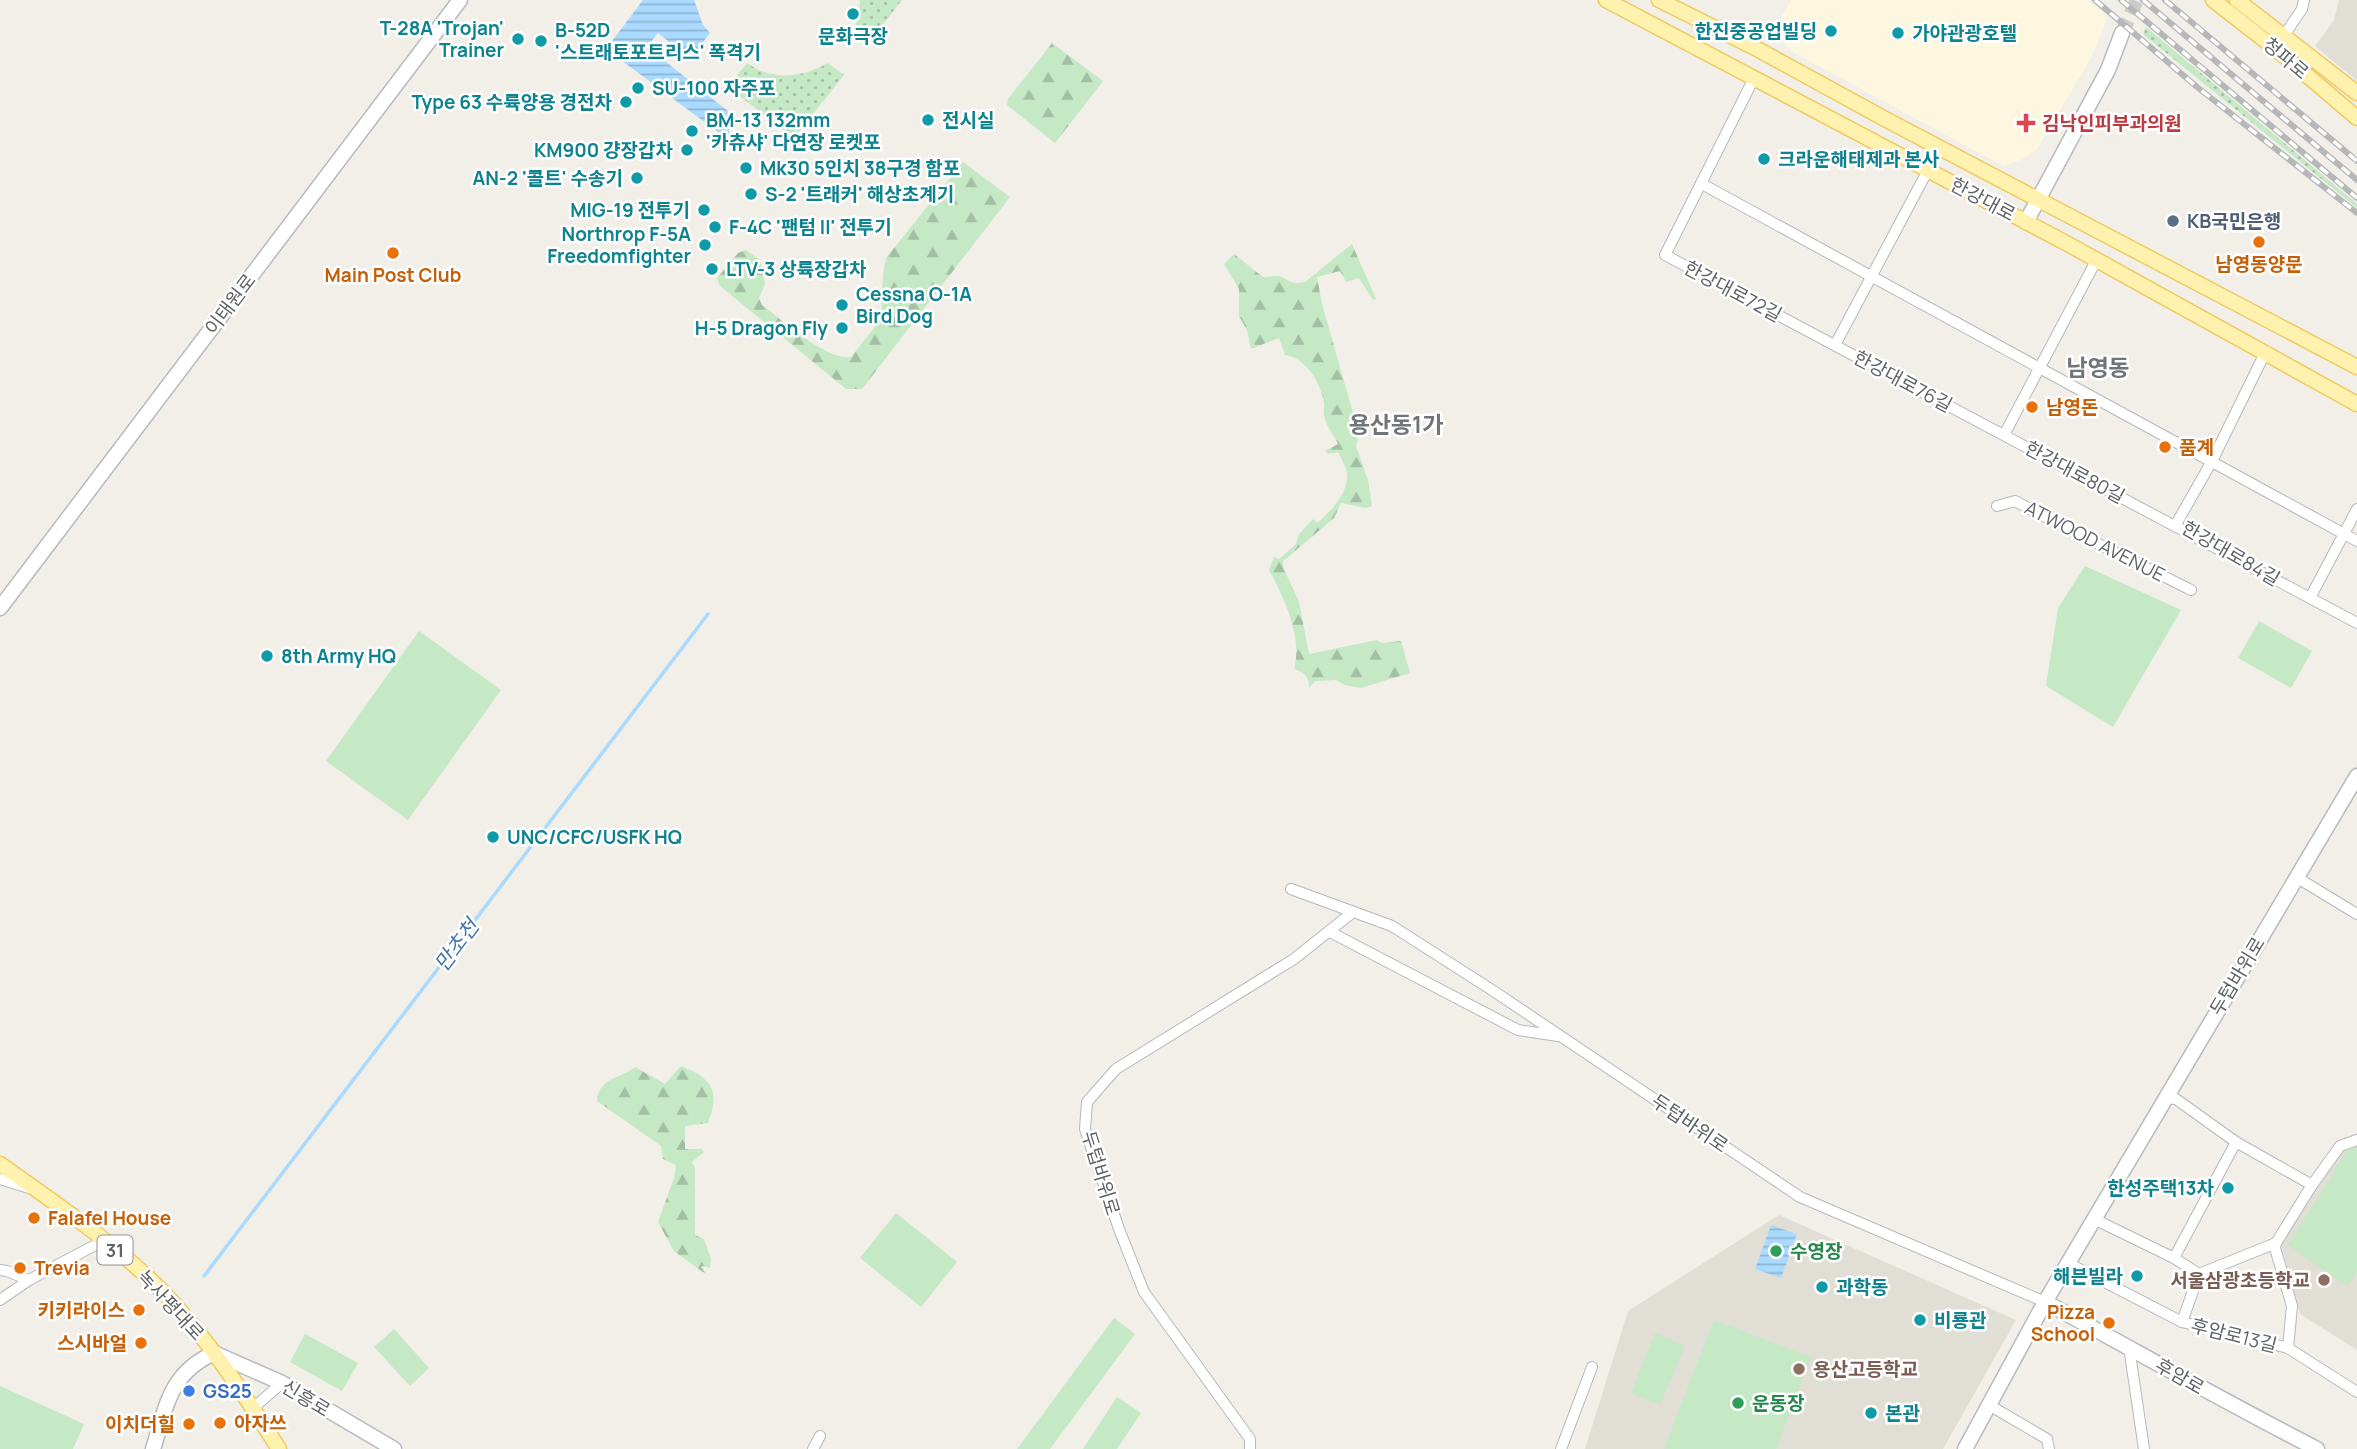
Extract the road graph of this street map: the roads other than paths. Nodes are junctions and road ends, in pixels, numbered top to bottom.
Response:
1 (460, 0) edge
2 (1606, 0) edge
3 (1660, 0) edge
4 (2213, 0) edge
5 (2237, 0) edge
6 (2304, 0) edge
7 (2123, 33) tunnel mouth
8 (2283, 37) junction
9 (1754, 78) junction
10 (2357, 93) edge
11 (2357, 118) edge
12 (1928, 170) junction
13 (1702, 184) junction
14 (2039, 199) junction
15 (2026, 222) junction
16 (2096, 261) junction
17 (1871, 276) junction
18 (1835, 345) junction
19 (2265, 353) junction
20 (2357, 367) edge
21 (2040, 368) junction
22 (2357, 404) edge
23 (2004, 435) junction
24 (2212, 461) junction
25 (1997, 506) dead end
26 (2357, 509) edge
27 (2175, 526) junction
28 (2343, 533) junction
29 (2357, 541) edge
30 (2191, 590) dead end
31 (2310, 598) junction
32 (0, 608) edge
33 (2357, 623) edge
34 (2357, 776) edge
35 (2296, 877) junction
36 (1291, 888) dead end
37 (1353, 912) junction
38 (2357, 914) edge
39 (1330, 932) junction
40 (1562, 1036) junction
41 (2165, 1098) junction
42 (2357, 1140) edge
43 (2236, 1142) junction
44 (0, 1164) edge
45 (0, 1179) edge
46 (2312, 1185) junction
47 (36, 1190) junction
48 (2094, 1219) junction
49 (103, 1241) junction
50 (2276, 1243) junction
51 (2174, 1258) junction
52 (2068, 1263) junction
53 (0, 1270) edge
54 (2199, 1274) junction
55 (29, 1280) junction
56 (0, 1300) edge
57 (2045, 1303) junction
58 (2182, 1322) junction
59 (2129, 1348) junction
60 (2288, 1348) junction
61 (214, 1353) junction
62 (1592, 1367) dead end
63 (282, 1383) junction
64 (2357, 1392) edge
65 (1989, 1405) junction
66 (253, 1408) junction
67 (820, 1436) dead end
68 (153, 1449) edge
69 (279, 1449) edge
70 (394, 1449) edge
71 (813, 1449) edge
72 (1250, 1449) edge
73 (1561, 1449) edge
74 (1965, 1449) edge
75 (2049, 1449) edge
76 (2144, 1449) edge
77 (2316, 1449) edge

1 - 32 main road, 이태원로
2 - 9 main road, 한강대로
3 - 14 main road, 한강대로
4 - 11 main road, 청파로
5 - 8 main road, 청파로
6 - 8 street
7 - 14 main road
8 - 10 main road, 청파로
9 - 12 main road, 한강대로
9 - 13 street, 한강대로72길
12 - 15 main road, 한강대로
12 - 17 street, 한강대로76길
13 - 17 street
13 - 18 street, 한강대로72길
14 - 15 main road
14 - 20 main road, 한강대로
15 - 16 main road, 한강대로
16 - 19 main road, 한강대로
16 - 21 street, 한강대로80길
17 - 18 street, 한강대로76길
17 - 21 street
18 - 23 street, 한강대로76길
19 - 22 main road, 한강대로
19 - 24 street, 한강대로84길
21 - 23 street, 한강대로80길
21 - 24 street
23 - 27 street, 한강대로80길
24 - 27 street, 한강대로84길
24 - 28 street
25 - 30 street, ATWOOD AVENUE
26 - 28 street
27 - 31 street, 한강대로84길
28 - 29 street
28 - 31 street
31 - 33 street, 한강대로84길
34 - 35 main road, 두텁바위로
35 - 38 street
35 - 41 main road, 두텁바위로
36 - 37 street, 두텁바위로
37 - 39 street, 두텁바위로
37 - 40 street, 두텁바위로
39 - 40 street
39 - 72 street, 두텁바위로
40 - 57 street, 두텁바위로
41 - 43 street
41 - 48 main road, 두텁바위로
42 - 46 street
43 - 46 street
43 - 51 street
44 - 47 main road, 녹사평대로 / 31
45 - 47 street
46 - 50 street
47 - 49 main road, 녹사평대로 / 31
48 - 51 street
48 - 52 main road, 두텁바위로
49 - 55 street
49 - 61 main road, 녹사평대로 / 31
50 - 54 street
50 - 60 street
51 - 54 street
52 - 57 main road, 두텁바위로
52 - 58 street
53 - 55 street
54 - 58 street
55 - 56 street
57 - 59 main road, 후암로
57 - 65 main road, 두텁바위로
58 - 60 street, 후암로13길
59 - 76 street
59 - 77 main road, 후암로
60 - 64 street, 후암로13길
61 - 63 main road, 신흥로
61 - 66 main road, 녹사평대로 / 31
61 - 68 main road
62 - 73 street
63 - 66 street
63 - 70 main road, 신흥로
65 - 74 main road, 두텁바위로
65 - 75 street
66 - 69 main road, 녹사평대로 / 31
67 - 71 street

